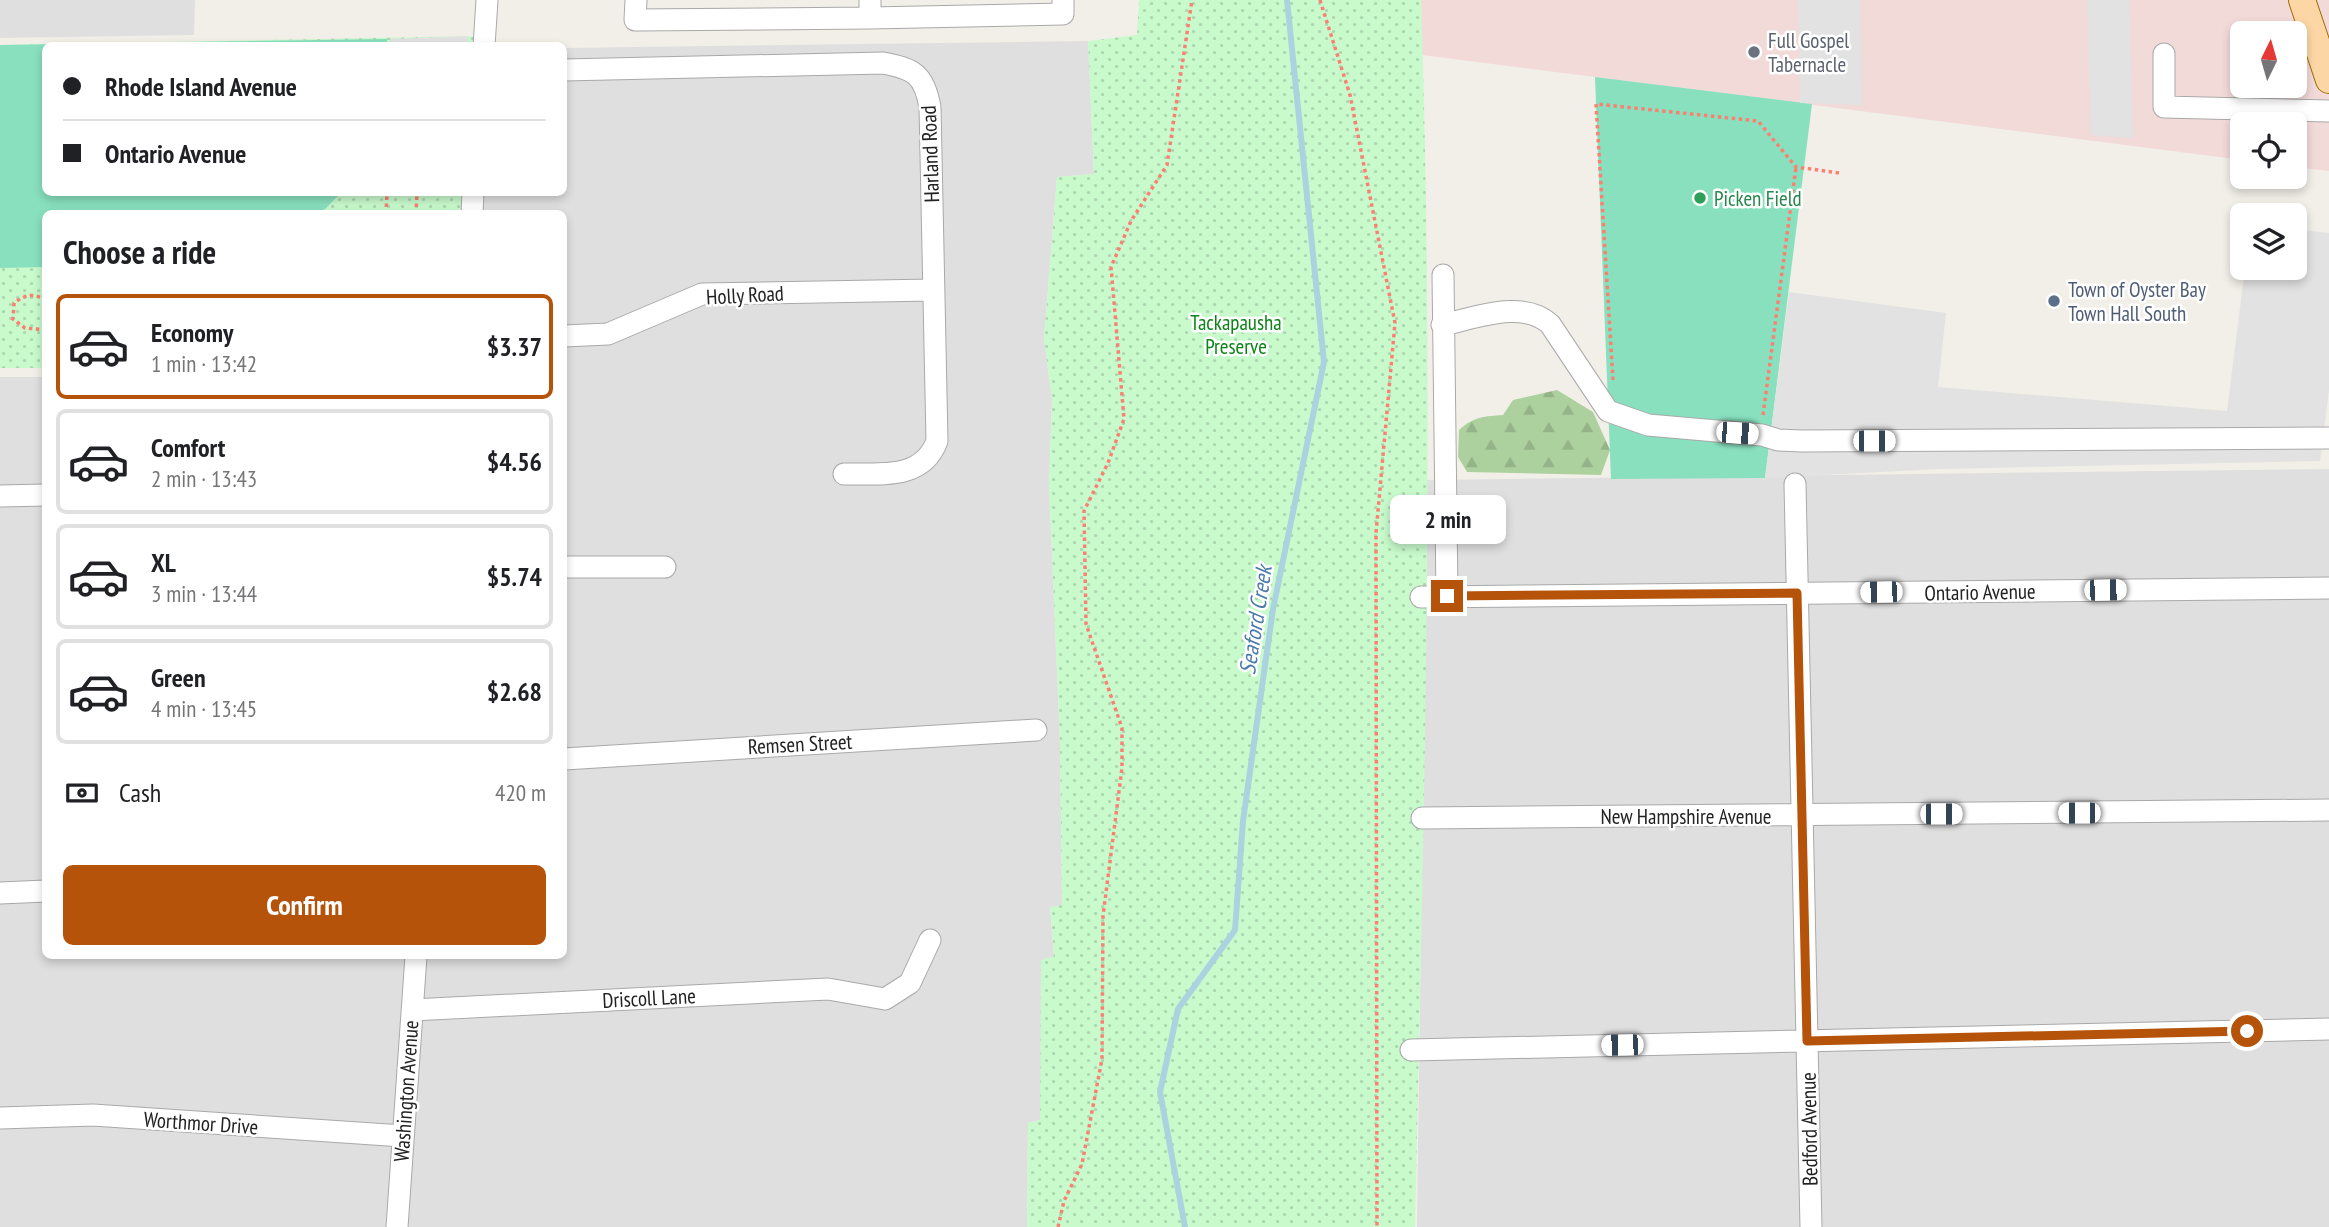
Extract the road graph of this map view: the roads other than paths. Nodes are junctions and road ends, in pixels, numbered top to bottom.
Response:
1 (487, 0) edge
2 (636, 0) edge
3 (1063, 0) edge
4 (2302, 0) edge
5 (870, 9) edge
6 (484, 42) edge
7 (2164, 54) dead end
8 (567, 70) edge
9 (2329, 80) edge
10 (2329, 111) edge
11 (1443, 275) dead end
12 (933, 290) junction
13 (1442, 325) junction
14 (567, 336) edge
15 (2329, 438) edge
16 (844, 474) dead end
17 (1795, 484) dead end
18 (42, 495) edge
19 (0, 496) edge
20 (567, 567) edge
21 (665, 567) dead end
22 (2329, 588) edge
23 (1797, 593) junction
24 (1447, 596) junction
25 (1421, 597) dead end
26 (1036, 730) dead end
27 (567, 759) edge
28 (2329, 810) edge
29 (1802, 815) junction
30 (1422, 818) dead end
31 (42, 891) edge
32 (0, 893) edge
33 (930, 940) dead end
34 (416, 959) edge
35 (412, 1010) junction
36 (2329, 1029) edge
37 (1807, 1041) junction
38 (1411, 1050) dead end
39 (0, 1118) edge
40 (403, 1136) junction
41 (397, 1227) edge
42 (1811, 1227) edge

1 - 6 street
2 - 5 street
3 - 5 street
4 - 9 main road
7 - 10 street
8 - 12 street, Harland Road
11 - 13 street
12 - 14 street, Holly Road
12 - 16 street, Harland Road
13 - 15 street
13 - 24 street
17 - 23 street, Bedford Avenue
18 - 19 street
20 - 21 street
22 - 23 street, Ontario Avenue
23 - 24 street, Ontario Avenue
23 - 29 street, Bedford Avenue
24 - 25 street, Ontario Avenue
26 - 27 street, Remsen Street
28 - 29 street, New Hampshire Avenue
29 - 30 street, New Hampshire Avenue
29 - 37 street, Bedford Avenue
31 - 32 street
33 - 35 street, Driscoll Lane
34 - 35 street, Washington Avenue
35 - 40 street, Washington Avenue
36 - 37 street
37 - 38 street
37 - 42 street, Bedford Avenue
39 - 40 street, Worthmor Drive
40 - 41 street, Washington Avenue

